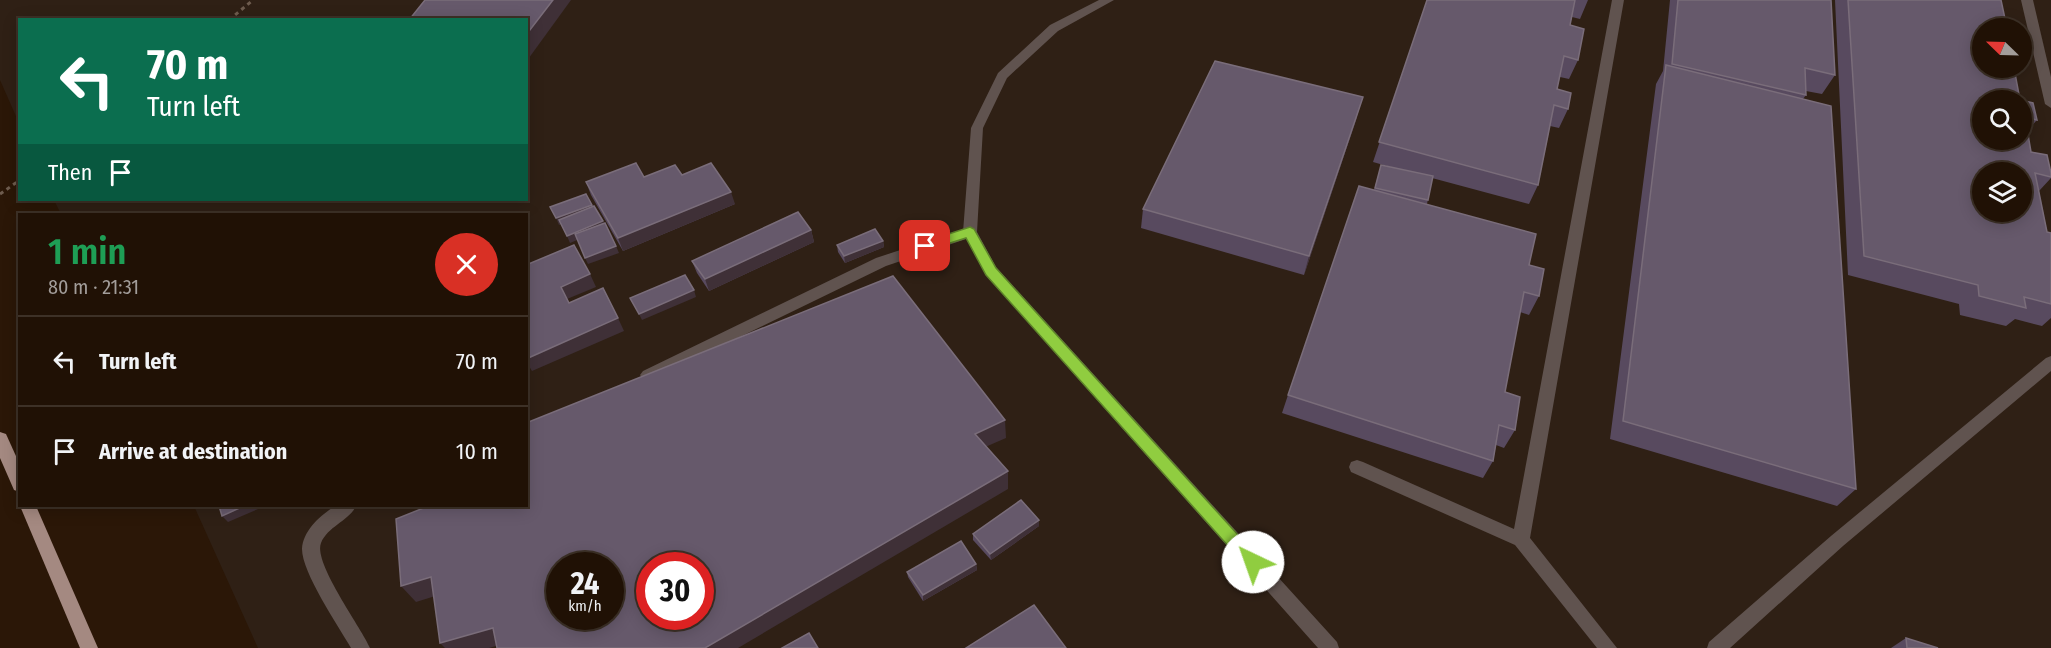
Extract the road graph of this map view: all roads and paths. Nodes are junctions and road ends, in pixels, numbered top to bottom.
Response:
1 (253, 0) edge
2 (1108, 0) edge
3 (1618, 0) edge
4 (2027, 0) edge
5 (231, 18) edge
6 (2051, 104) edge
7 (18, 181) edge
8 (0, 194) edge
9 (970, 232) junction
10 (2051, 362) edge
11 (632, 382) edge
12 (0, 439) edge
13 (1356, 467) dead end
14 (18, 480) edge
15 (28, 507) edge
16 (346, 507) edge
17 (1521, 540) junction
18 (89, 648) edge
19 (362, 648) edge
20 (1330, 648) edge
21 (1608, 648) edge
22 (1716, 648) edge

1 - 5 path
2 - 9 street
3 - 17 street
4 - 6 street
7 - 8 path
9 - 11 street
9 - 20 street
10 - 22 street
12 - 14 main road
13 - 17 street
15 - 18 main road
16 - 19 street
17 - 21 street

